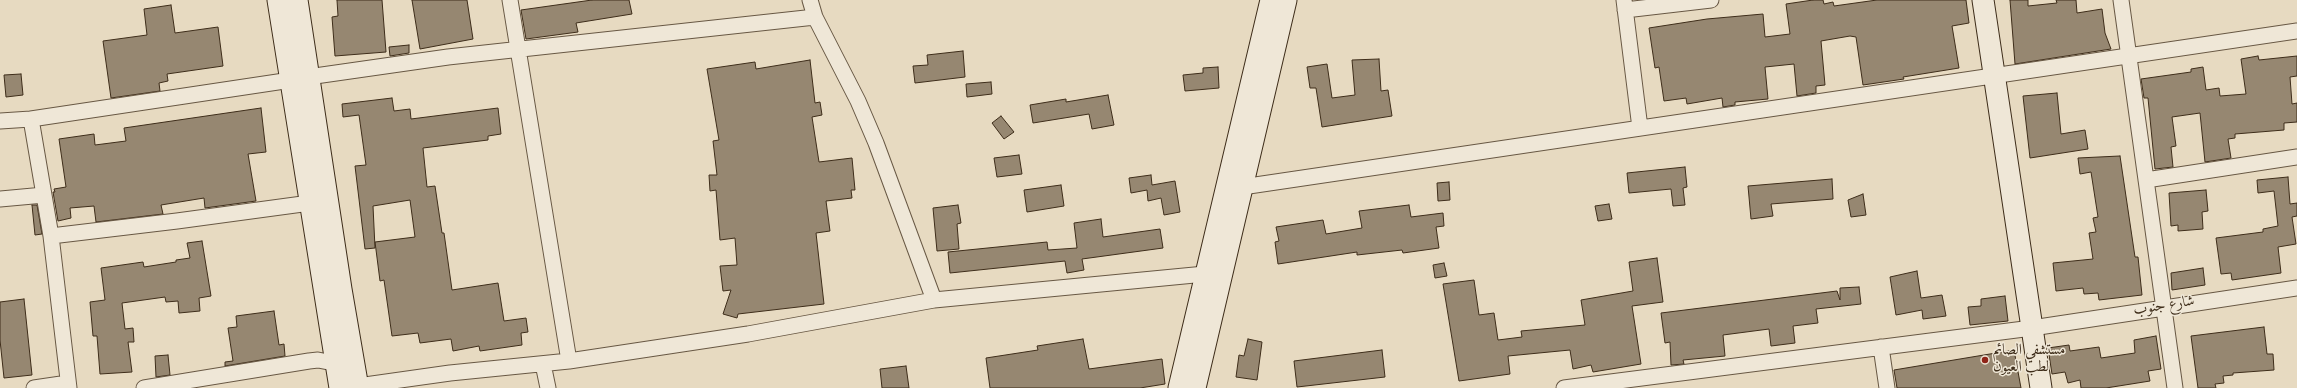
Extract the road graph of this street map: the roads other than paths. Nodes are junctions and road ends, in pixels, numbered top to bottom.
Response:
1 (278, 0) edge
2 (297, 0) edge
3 (510, 0) edge
4 (810, 0) edge
5 (1271, 0) edge
6 (1286, 0) edge
7 (1711, 0) edge
8 (1983, 0) edge
9 (2121, 0) edge
10 (1624, 5) edge
11 (815, 17) junction
12 (2297, 31) edge
13 (518, 50) junction
14 (2128, 56) junction
15 (1994, 76) junction
16 (299, 78) junction
17 (31, 119) junction
18 (0, 121) edge
19 (1640, 128) junction
20 (2297, 156) edge
21 (2146, 180) junction
22 (1234, 187) junction
23 (44, 195) junction
24 (0, 200) edge
25 (310, 202) junction
26 (51, 236) junction
27 (1206, 274) junction
28 (2297, 288) edge
29 (934, 300) junction
30 (2164, 307) junction
31 (2032, 328) junction
32 (1881, 348) junction
33 (569, 361) junction
34 (544, 364) junction
35 (346, 365) junction
36 (1671, 381) edge
37 (68, 385) edge
38 (352, 387) edge
39 (34, 388) edge
40 (144, 388) edge
41 (548, 388) edge
42 (1179, 388) edge
43 (1195, 388) edge
44 (1564, 388) edge
45 (1887, 388) edge
46 (2041, 388) edge
47 (2175, 388) edge

1 - 16 street
2 - 16 street
3 - 13 street
4 - 11 street
5 - 22 street
6 - 22 street
7 - 10 street
8 - 15 street
9 - 14 street
10 - 19 street
11 - 13 street
11 - 29 street
12 - 14 street
13 - 16 street
13 - 33 street
14 - 15 street
14 - 21 street
15 - 19 street
15 - 31 street
16 - 17 street
16 - 25 street
16 - 35 street
17 - 18 street
17 - 23 street
19 - 22 street
20 - 21 street
21 - 30 street
22 - 27 street
22 - 43 street
23 - 24 street
23 - 26 street
25 - 26 street
25 - 35 street
26 - 37 street
27 - 29 street
27 - 42 street
28 - 30 street, شارع جنوب
29 - 33 street
30 - 31 street, شارع جنوب
30 - 47 street
31 - 32 street, شارع جنوب
31 - 46 street
32 - 36 street, شارع جنوب
32 - 45 street
33 - 34 street
34 - 38 street
34 - 41 street
35 - 38 street
35 - 40 street
36 - 44 street, شارع جنوب
37 - 39 street

